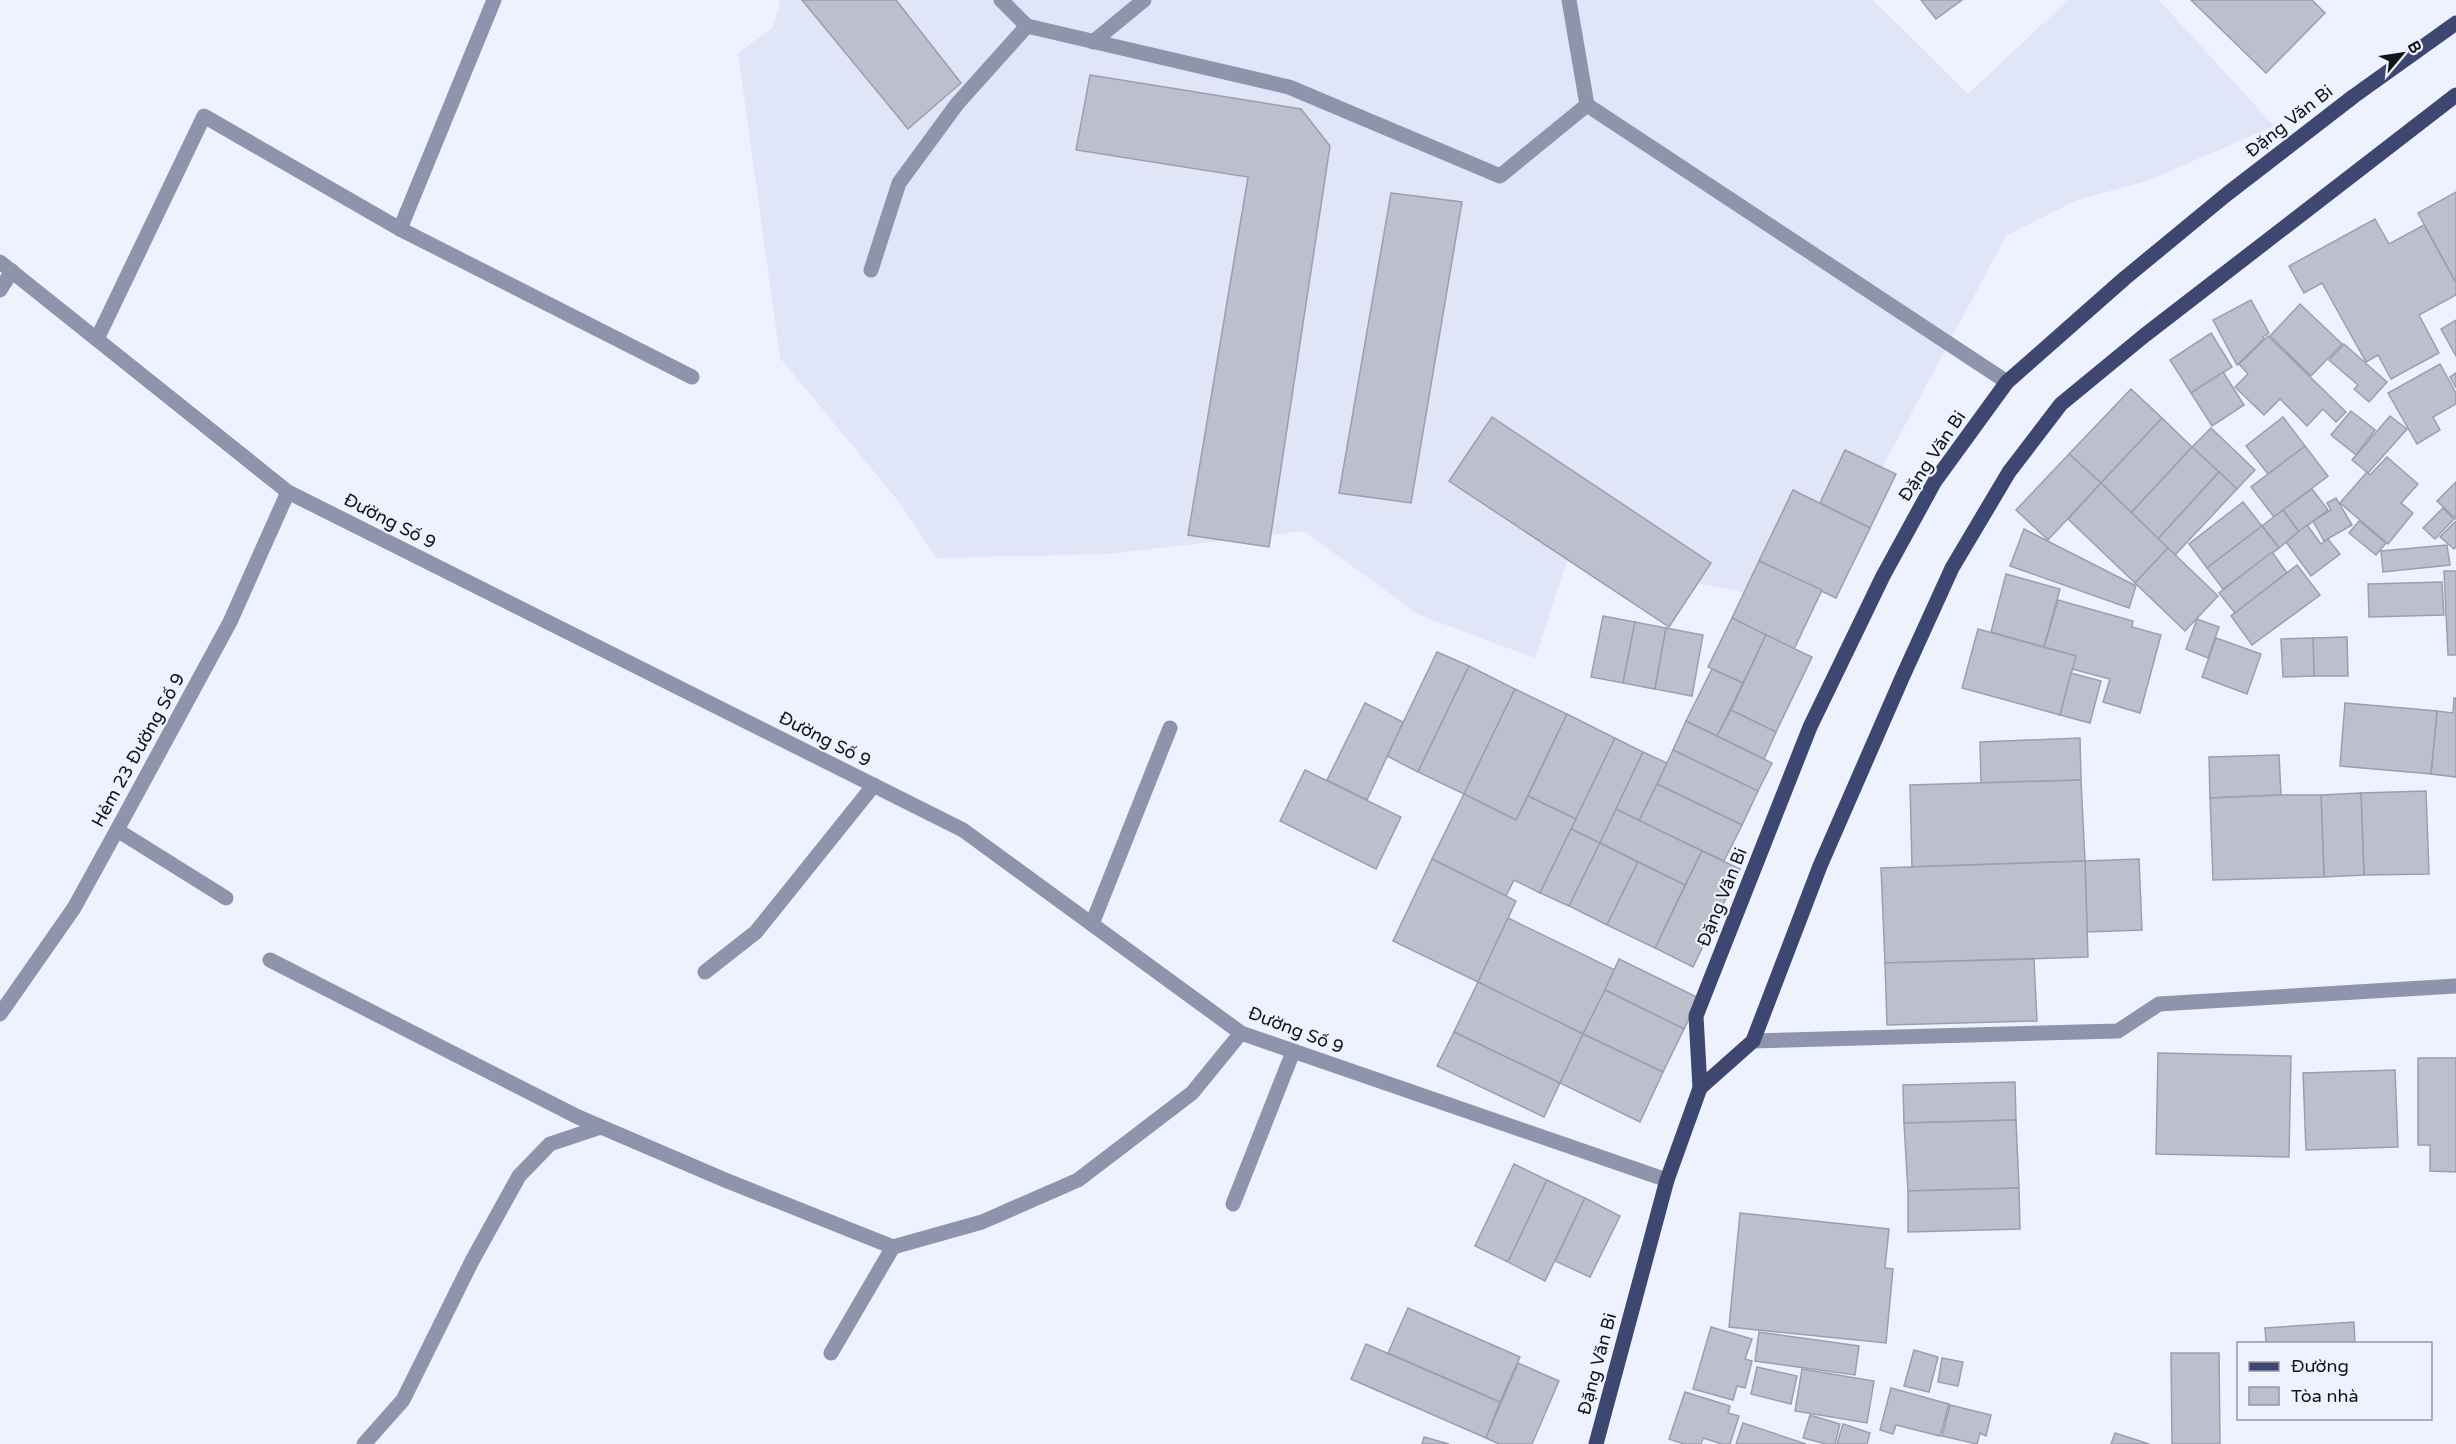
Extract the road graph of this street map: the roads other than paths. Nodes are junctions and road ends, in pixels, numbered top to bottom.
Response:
1 (494, 0) edge
2 (1001, 0) edge
3 (1144, 0) edge
4 (1569, 0) edge
5 (2456, 23) edge
6 (1027, 26) junction
7 (1093, 42) junction
8 (2456, 95) edge
9 (1587, 105) junction
10 (400, 229) junction
11 (6, 267) edge
12 (871, 270) dead end
13 (0, 291) edge
14 (97, 339) junction
15 (692, 377) dead end
16 (2007, 382) junction
17 (288, 492) junction
18 (1170, 728) dead end
19 (874, 785) junction
20 (117, 830) junction
21 (226, 898) dead end
22 (1092, 924) junction
23 (270, 960) dead end
24 (705, 972) dead end
25 (2456, 986) edge
26 (0, 1014) edge
27 (1241, 1033) junction
28 (1753, 1041) junction
29 (1293, 1052) junction
30 (1700, 1088) junction
31 (601, 1127) junction
32 (1667, 1180) junction
33 (1233, 1204) dead end
34 (893, 1247) junction
35 (831, 1353) dead end
36 (364, 1444) edge
37 (1596, 1444) edge

1 - 10 street
2 - 6 street
3 - 7 street
4 - 9 street
5 - 16 main road, Đặng Văn Bi
6 - 7 street
6 - 12 street
7 - 9 street
8 - 28 main road, Đặng Văn Bi
9 - 16 street
10 - 14 street
10 - 15 street
11 - 13 street
11 - 14 street, Đường Số 9
14 - 17 street, Đường Số 9
16 - 30 main road, Đặng Văn Bi
17 - 19 street, Đường Số 9
17 - 20 street, Hẻm 23 Đường Số 9
18 - 22 street
19 - 22 street, Đường Số 9
19 - 24 street
20 - 21 street
20 - 26 street, Hẻm 23 Đường Số 9
22 - 27 street, Đường Số 9
23 - 31 street
25 - 28 street
27 - 29 street, Đường Số 9
27 - 34 street
28 - 30 main road, Đặng Văn Bi
29 - 32 street, Đường Số 9
29 - 33 street
30 - 32 main road, Đặng Văn Bi
31 - 34 street
31 - 36 street
32 - 37 main road, Đặng Văn Bi
34 - 35 street

